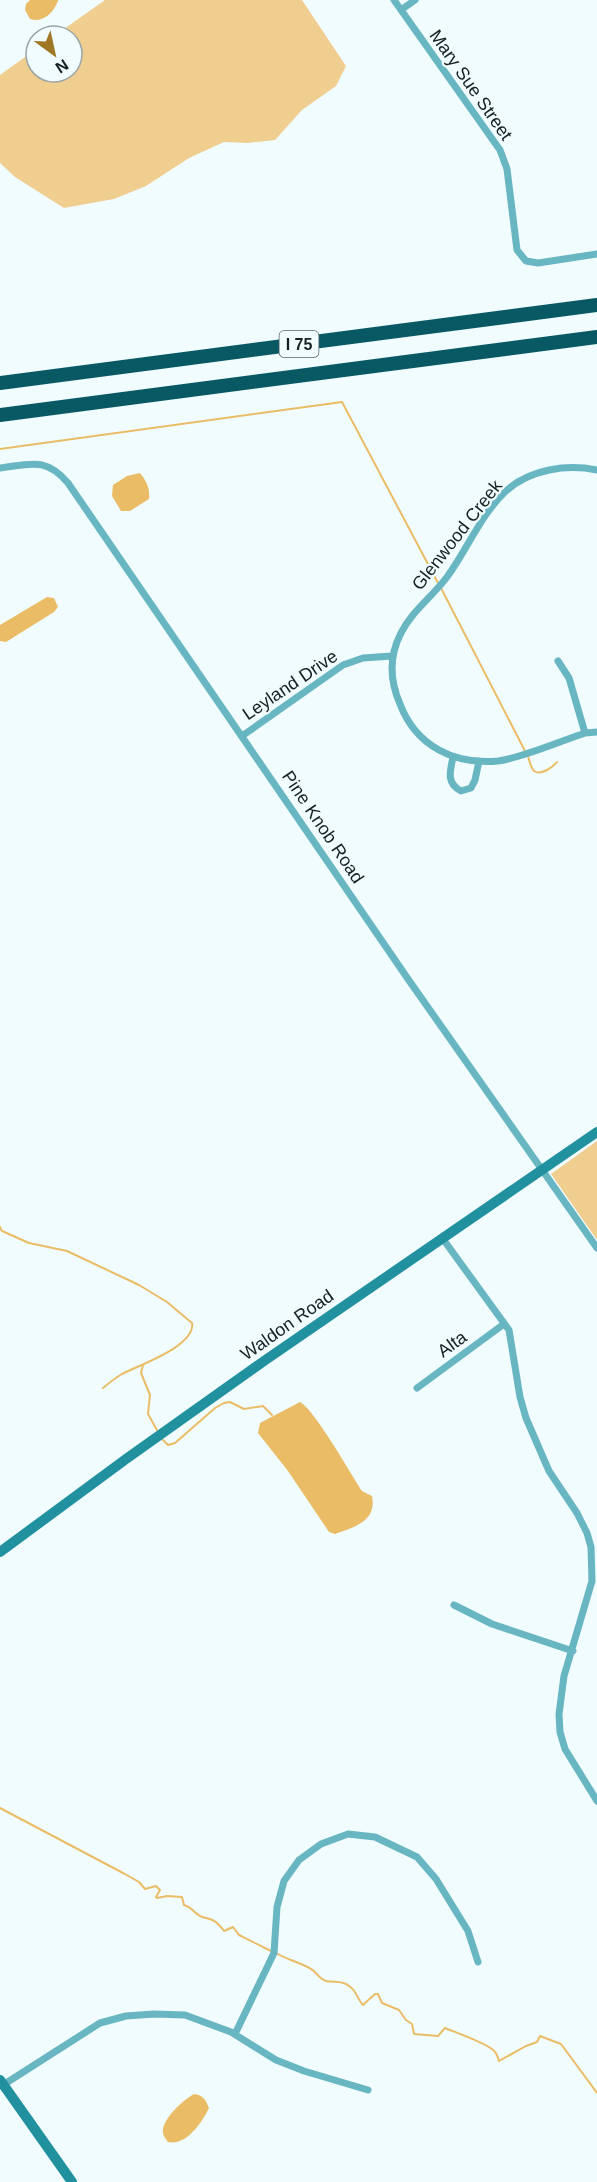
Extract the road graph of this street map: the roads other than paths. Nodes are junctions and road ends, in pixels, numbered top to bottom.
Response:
1 (394, 0) edge
2 (415, 0) edge
3 (401, 10) junction
4 (597, 254) edge
5 (597, 305) edge
6 (597, 337) edge
7 (0, 383) edge
8 (0, 415) edge
9 (0, 468) edge
10 (597, 470) edge
11 (392, 656) junction
12 (558, 662) dead end
13 (597, 732) edge
14 (585, 734) junction
15 (242, 736) junction
16 (453, 757) junction
17 (479, 761) junction
18 (597, 1132) edge
19 (543, 1170) junction
20 (443, 1239) junction
21 (597, 1248) edge
22 (504, 1323) junction
23 (417, 1388) dead end
24 (0, 1552) edge
25 (589, 1595) junction
26 (597, 1597) edge
27 (454, 1605) dead end
28 (573, 1651) junction
29 (597, 1802) edge
30 (478, 1962) dead end
31 (235, 2034) junction
32 (2, 2082) edge
33 (368, 2090) dead end
34 (72, 2182) edge

1 - 3 street, Mary Sue Street
2 - 3 street
3 - 4 street, Mary Sue Street
5 - 7 highway, I 75
6 - 8 highway, I 75
9 - 15 street, Pine Knob Road
10 - 11 street, Glenwood Creek
11 - 15 street, Leyland Drive
11 - 16 street, Glenwood Creek
12 - 14 street
13 - 14 street, Glenwood Creek
14 - 17 street, Glenwood Creek
15 - 19 street, Pine Knob Road
16 - 17 street, Glenwood Creek
16 - 17 street
18 - 19 street, Waldon Road
19 - 20 street, Waldon Road
19 - 21 street, Pine Knob Road
20 - 22 street
20 - 24 street, Waldon Road
22 - 23 street, Alta
22 - 25 street
25 - 26 street
25 - 28 street
27 - 28 street
28 - 29 street
30 - 31 street
31 - 32 street
31 - 33 street
32 - 34 street

